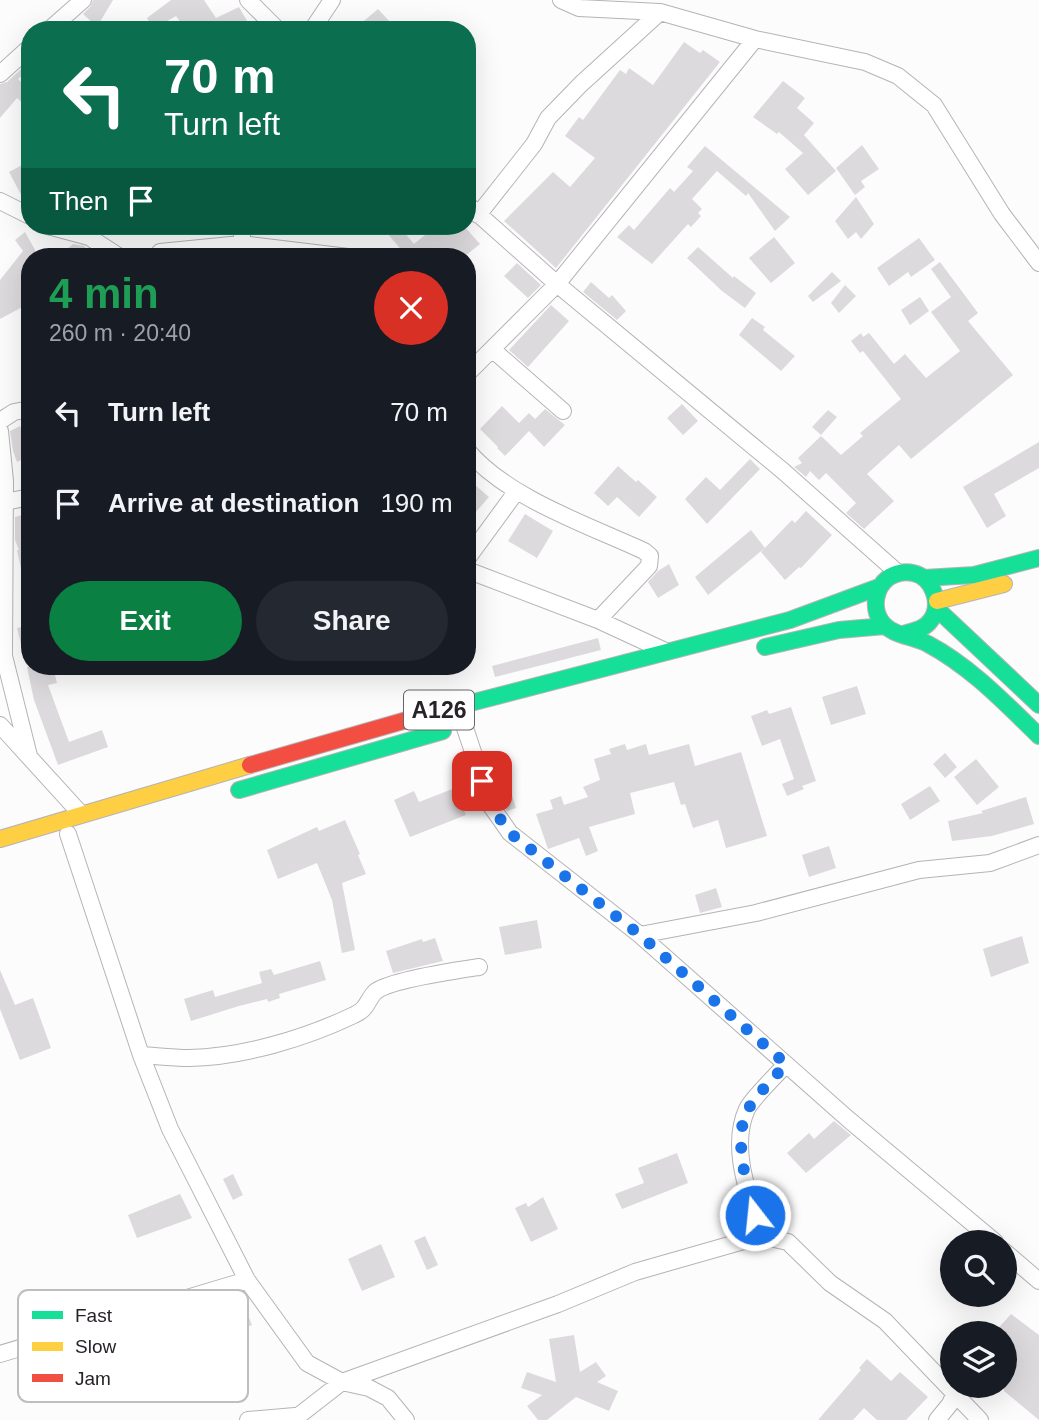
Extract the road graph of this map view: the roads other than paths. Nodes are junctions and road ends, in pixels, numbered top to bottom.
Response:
1 (83, 0) edge
2 (248, 0) edge
3 (332, 0) edge
4 (561, 0) edge
5 (660, 12) junction
6 (59, 21) edge
7 (269, 21) edge
8 (318, 21) edge
9 (755, 38) junction
10 (21, 55) edge
11 (0, 74) edge
12 (0, 201) edge
13 (476, 207) edge
14 (21, 212) edge
15 (476, 213) edge
16 (82, 235) edge
17 (242, 235) edge
18 (241, 244) junction
19 (106, 248) edge
20 (200, 248) edge
21 (274, 248) edge
22 (1039, 263) edge
23 (558, 284) junction
24 (493, 350) junction
25 (476, 366) edge
26 (21, 411) edge
27 (563, 411) dead end
28 (0, 421) edge
29 (0, 431) edge
30 (476, 460) edge
31 (3, 480) edge
32 (516, 492) junction
33 (21, 499) edge
34 (5, 502) junction
35 (476, 547) edge
36 (1039, 558) edge
37 (476, 573) edge
38 (898, 573) junction
39 (925, 578) junction
40 (1026, 578) dead end
41 (879, 587) junction
42 (936, 605) junction
43 (598, 620) junction
44 (885, 625) junction
45 (903, 634) junction
46 (753, 650) dead end
47 (665, 651) junction
48 (1039, 705) edge
49 (482, 720) dead end
50 (0, 725) edge
51 (464, 725) junction
52 (1039, 736) edge
53 (29, 757) junction
54 (221, 795) dead end
55 (81, 814) junction
56 (119, 821) dead end
57 (68, 834) junction
58 (0, 839) edge
59 (0, 845) edge
60 (1039, 845) edge
61 (640, 935) junction
62 (479, 967) dead end
63 (141, 1055) junction
64 (786, 1064) junction
65 (981, 1230) edge
66 (761, 1236) junction
67 (1017, 1262) edge
68 (247, 1280) junction
69 (1039, 1281) edge
70 (213, 1290) edge
71 (18, 1348) edge
72 (0, 1353) edge
73 (940, 1380) edge
74 (342, 1382) junction
75 (953, 1398) edge
76 (957, 1398) edge
77 (294, 1418) edge
78 (248, 1420) edge
79 (407, 1420) edge
80 (937, 1420) edge
81 (980, 1420) edge

1 - 6 street
2 - 7 street
3 - 8 street
4 - 5 street
5 - 9 street
5 - 13 street
9 - 22 street
9 - 23 street
10 - 11 street
12 - 14 street
15 - 23 street
16 - 19 street
17 - 18 street
18 - 20 street
18 - 21 street
23 - 24 street
23 - 38 street
24 - 25 street
24 - 27 street
26 - 28 street
29 - 31 street
30 - 32 street
31 - 34 street
32 - 35 street
32 - 43 street
33 - 34 street
34 - 53 street
36 - 39 main road
37 - 43 street
38 - 39 main road
38 - 41 main road, A126
39 - 42 main road
40 - 42 main road
41 - 44 main road
41 - 47 main road, A126
42 - 45 main road
42 - 48 main road
43 - 47 street
44 - 45 main road
44 - 46 main road
45 - 52 main road
47 - 55 main road, A126
49 - 51 main road, A126
50 - 53 street
51 - 54 main road, A126
51 - 61 street
53 - 55 street
55 - 58 main road, A126
56 - 57 main road
57 - 59 main road
57 - 63 street
60 - 61 street
61 - 64 street
62 - 63 street
63 - 68 street
64 - 65 street
64 - 66 street
66 - 73 street
66 - 74 street
67 - 69 street
68 - 70 street
68 - 74 street
71 - 72 street
74 - 77 street
74 - 79 street
75 - 80 street
76 - 81 street
77 - 78 street

